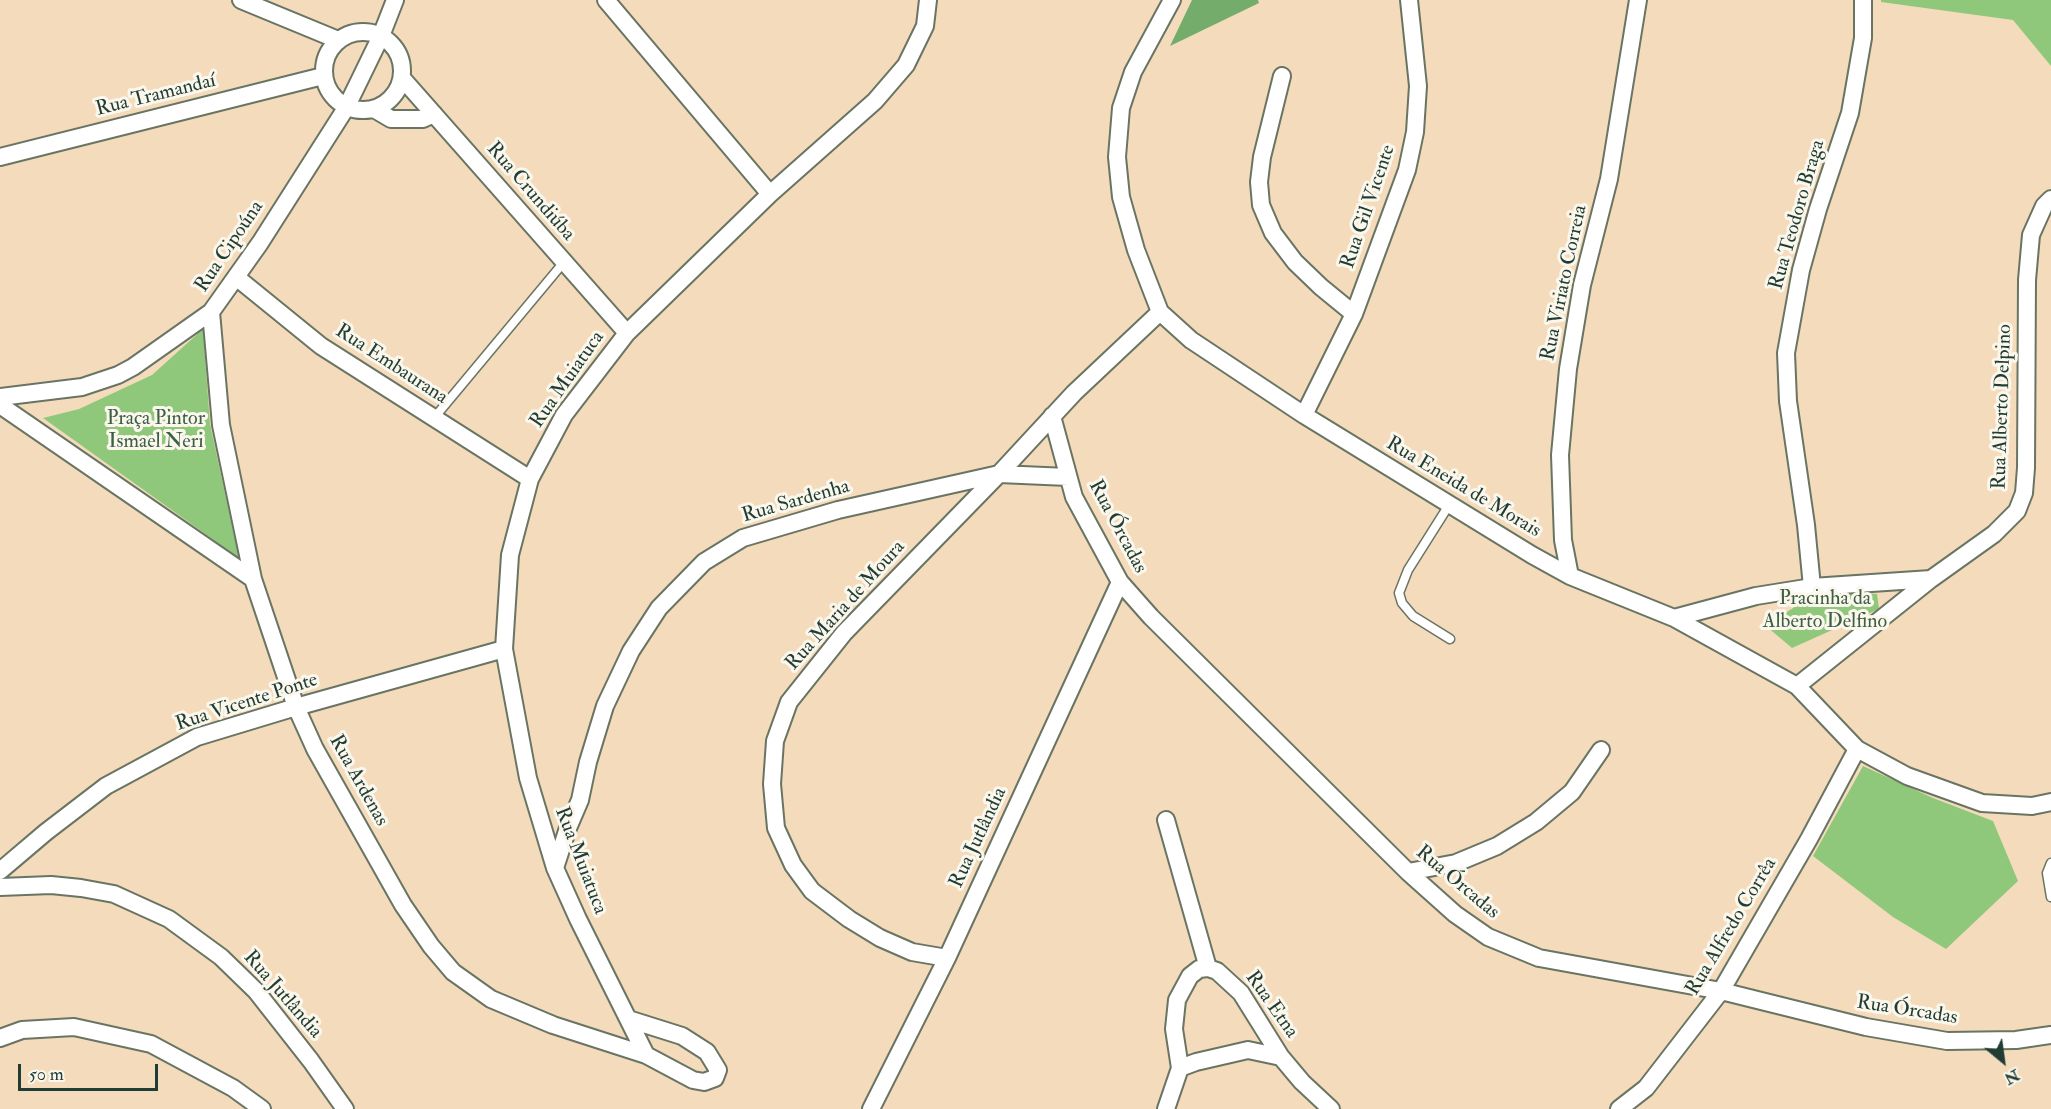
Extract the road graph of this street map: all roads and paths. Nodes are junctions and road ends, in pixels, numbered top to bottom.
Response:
1 (241, 0) edge
2 (395, 0) edge
3 (606, 0) edge
4 (928, 0) edge
5 (1172, 0) edge
6 (1409, 0) edge
7 (1638, 0) edge
8 (1863, 0) edge
9 (381, 36) junction
10 (338, 40) junction
11 (323, 76) junction
12 (1282, 76) dead end
13 (402, 78) junction
14 (346, 108) junction
15 (374, 109) junction
16 (434, 114) junction
17 (0, 145) edge
18 (17, 153) junction
19 (0, 157) edge
20 (770, 194) junction
21 (2051, 199) edge
22 (564, 262) junction
23 (236, 277) junction
24 (211, 312) junction
25 (1160, 312) junction
26 (1354, 314) junction
27 (627, 333) junction
28 (0, 397) edge
29 (0, 405) edge
30 (1304, 415) junction
31 (1052, 416) junction
32 (434, 418) junction
33 (999, 474) junction
34 (1068, 477) junction
35 (530, 479) junction
36 (1449, 505) junction
37 (1570, 576) junction
38 (253, 579) junction
39 (1931, 579) junction
40 (1120, 582) junction
41 (1812, 587) junction
42 (1674, 618) junction
43 (1450, 639) dead end
44 (504, 650) junction
45 (1797, 686) junction
46 (296, 707) junction
47 (1857, 748) junction
48 (1601, 750) dead end
49 (2051, 802) edge
50 (1166, 820) dead end
51 (2051, 863) edge
52 (555, 868) junction
53 (0, 871) edge
54 (1408, 872) junction
55 (0, 887) edge
56 (2051, 897) edge
57 (947, 958) junction
58 (1208, 968) junction
59 (1721, 991) junction
60 (628, 1018) junction
61 (2051, 1035) edge
62 (0, 1038) edge
63 (646, 1055) junction
64 (1281, 1057) junction
65 (1180, 1068) junction
66 (262, 1109) edge
67 (345, 1109) edge
68 (871, 1109) edge
69 (1166, 1109) edge
70 (1331, 1109) edge
71 (1619, 1109) edge

1 - 10 street
2 - 9 street, Rua Cipoúna
3 - 20 street
4 - 20 street, Rua Muiatuca
5 - 25 street, Rua Eneida de Morais
6 - 26 street, Rua Gil Vicente
7 - 37 street, Rua Viriato Correia
8 - 41 street, Rua Teodoro Braga
9 - 10 street
9 - 13 street
9 - 14 street, Rua Cipoúna
10 - 11 street
11 - 14 street
11 - 18 street, Rua Tramandaí
12 - 26 street
13 - 15 street
13 - 16 street, Rua Crundiúba
14 - 15 street
14 - 23 street, Rua Cipoúna
15 - 16 street
16 - 22 street, Rua Crundiúba
17 - 18 street
18 - 19 street, Rua Tramandaí
20 - 27 street, Rua Muiatuca
21 - 39 street, Rua Alberto Delpino
22 - 27 street, Rua Crundiúba
22 - 32 lane
23 - 24 street, Rua Cipoúna
23 - 32 street, Rua Embaurana
24 - 28 street, Rua Cipoúna
24 - 38 street, Rua Ardenas
25 - 30 street, Rua Eneida de Morais
25 - 31 street, Rua Maria de Moura
26 - 30 street, Rua Gil Vicente
27 - 35 street, Rua Muiatuca
29 - 38 street
30 - 36 street, Rua Eneida de Morais
31 - 33 street, Rua Maria de Moura
31 - 34 street, Rua Órcadas
32 - 35 street, Rua Embaurana
33 - 34 street, Rua Sardenha
33 - 52 street, Rua Sardenha
33 - 57 street, Rua Maria de Moura
34 - 40 street, Rua Órcadas
35 - 44 street, Rua Muiatuca
36 - 37 street, Rua Eneida de Morais
36 - 43 lane
37 - 42 street, Rua Eneida de Morais
38 - 46 street, Rua Ardenas
39 - 41 street
39 - 45 street, Rua Alberto Delpino
40 - 54 street, Rua Órcadas
40 - 57 street, Rua Jutlândia
41 - 42 street
42 - 45 street, Rua Eneida de Morais
44 - 46 street, Rua Vicente Ponte
44 - 52 street, Rua Muiatuca
45 - 47 street, Rua Eneida de Morais
46 - 53 street, Rua Vicente Ponte
46 - 63 street, Rua Ardenas
47 - 49 street, Rua Eneida de Morais
47 - 59 street, Rua Alfredo Corrêa
48 - 54 street
50 - 58 street
51 - 56 lane
52 - 60 street, Rua Muiatuca
54 - 59 street, Rua Órcadas
55 - 67 street, Rua Jutlândia
57 - 68 street, Rua Jutlândia
58 - 64 street, Rua Etna
58 - 65 street
59 - 61 street, Rua Órcadas
59 - 71 street, Rua Alfredo Corrêa
60 - 63 street, Rua Muiatuca
60 - 63 street, Rua Ardenas
62 - 66 street
64 - 65 street
64 - 70 street, Rua Etna
65 - 69 street

